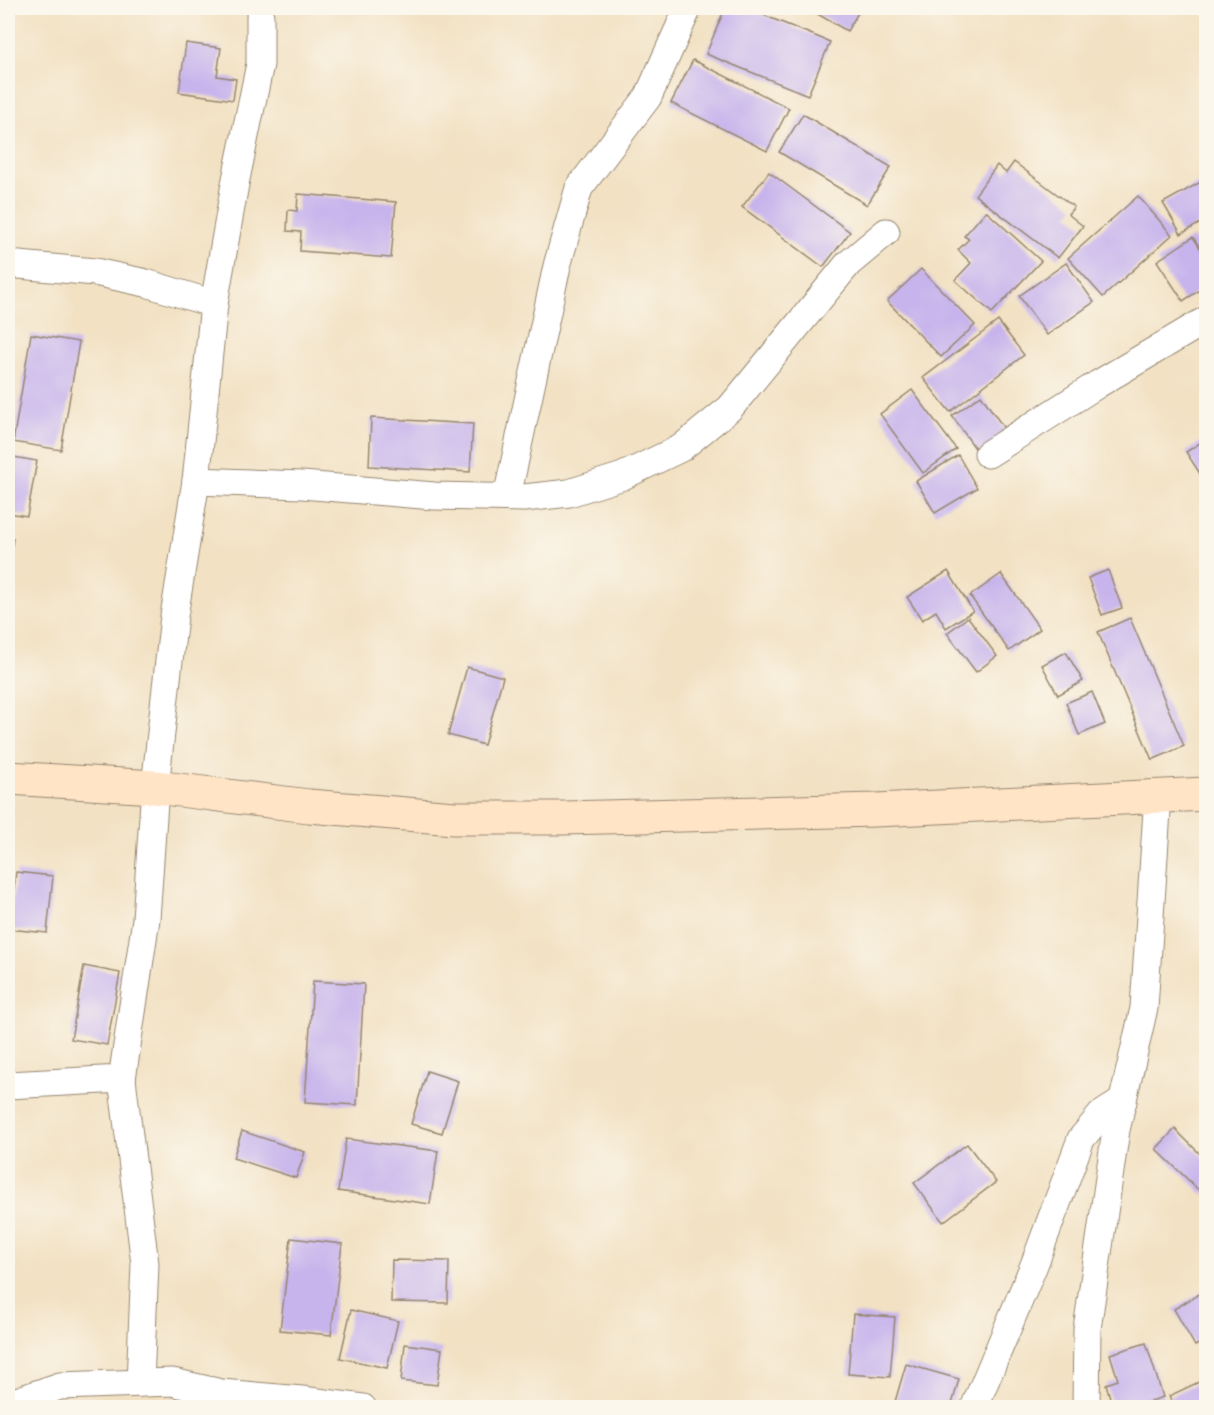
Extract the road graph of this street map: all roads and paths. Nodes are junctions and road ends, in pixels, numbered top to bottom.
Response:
1 (688, 8) edge
2 (258, 10) edge
3 (886, 232) dead end
4 (8, 264) edge
5 (214, 304) junction
6 (1206, 320) edge
7 (988, 454) dead end
8 (196, 481) junction
9 (507, 497) junction
10 (8, 778) edge
11 (155, 787) junction
12 (1206, 794) edge
13 (1158, 795) junction
14 (122, 1079) junction
15 (8, 1085) edge
16 (1123, 1101) junction
17 (140, 1383) junction
18 (219, 1400) edge
19 (8, 1404) edge
20 (363, 1407) edge
21 (974, 1407) edge
22 (1086, 1407) edge

1 - 9 street
2 - 5 street
3 - 9 street
4 - 5 street
5 - 8 street
6 - 7 street
8 - 9 street
8 - 11 street
10 - 11 main road
11 - 13 main road
11 - 14 street
12 - 13 main road
13 - 16 street
14 - 15 street
14 - 17 street
16 - 21 street
16 - 22 street
17 - 18 street
17 - 19 street
18 - 20 street

